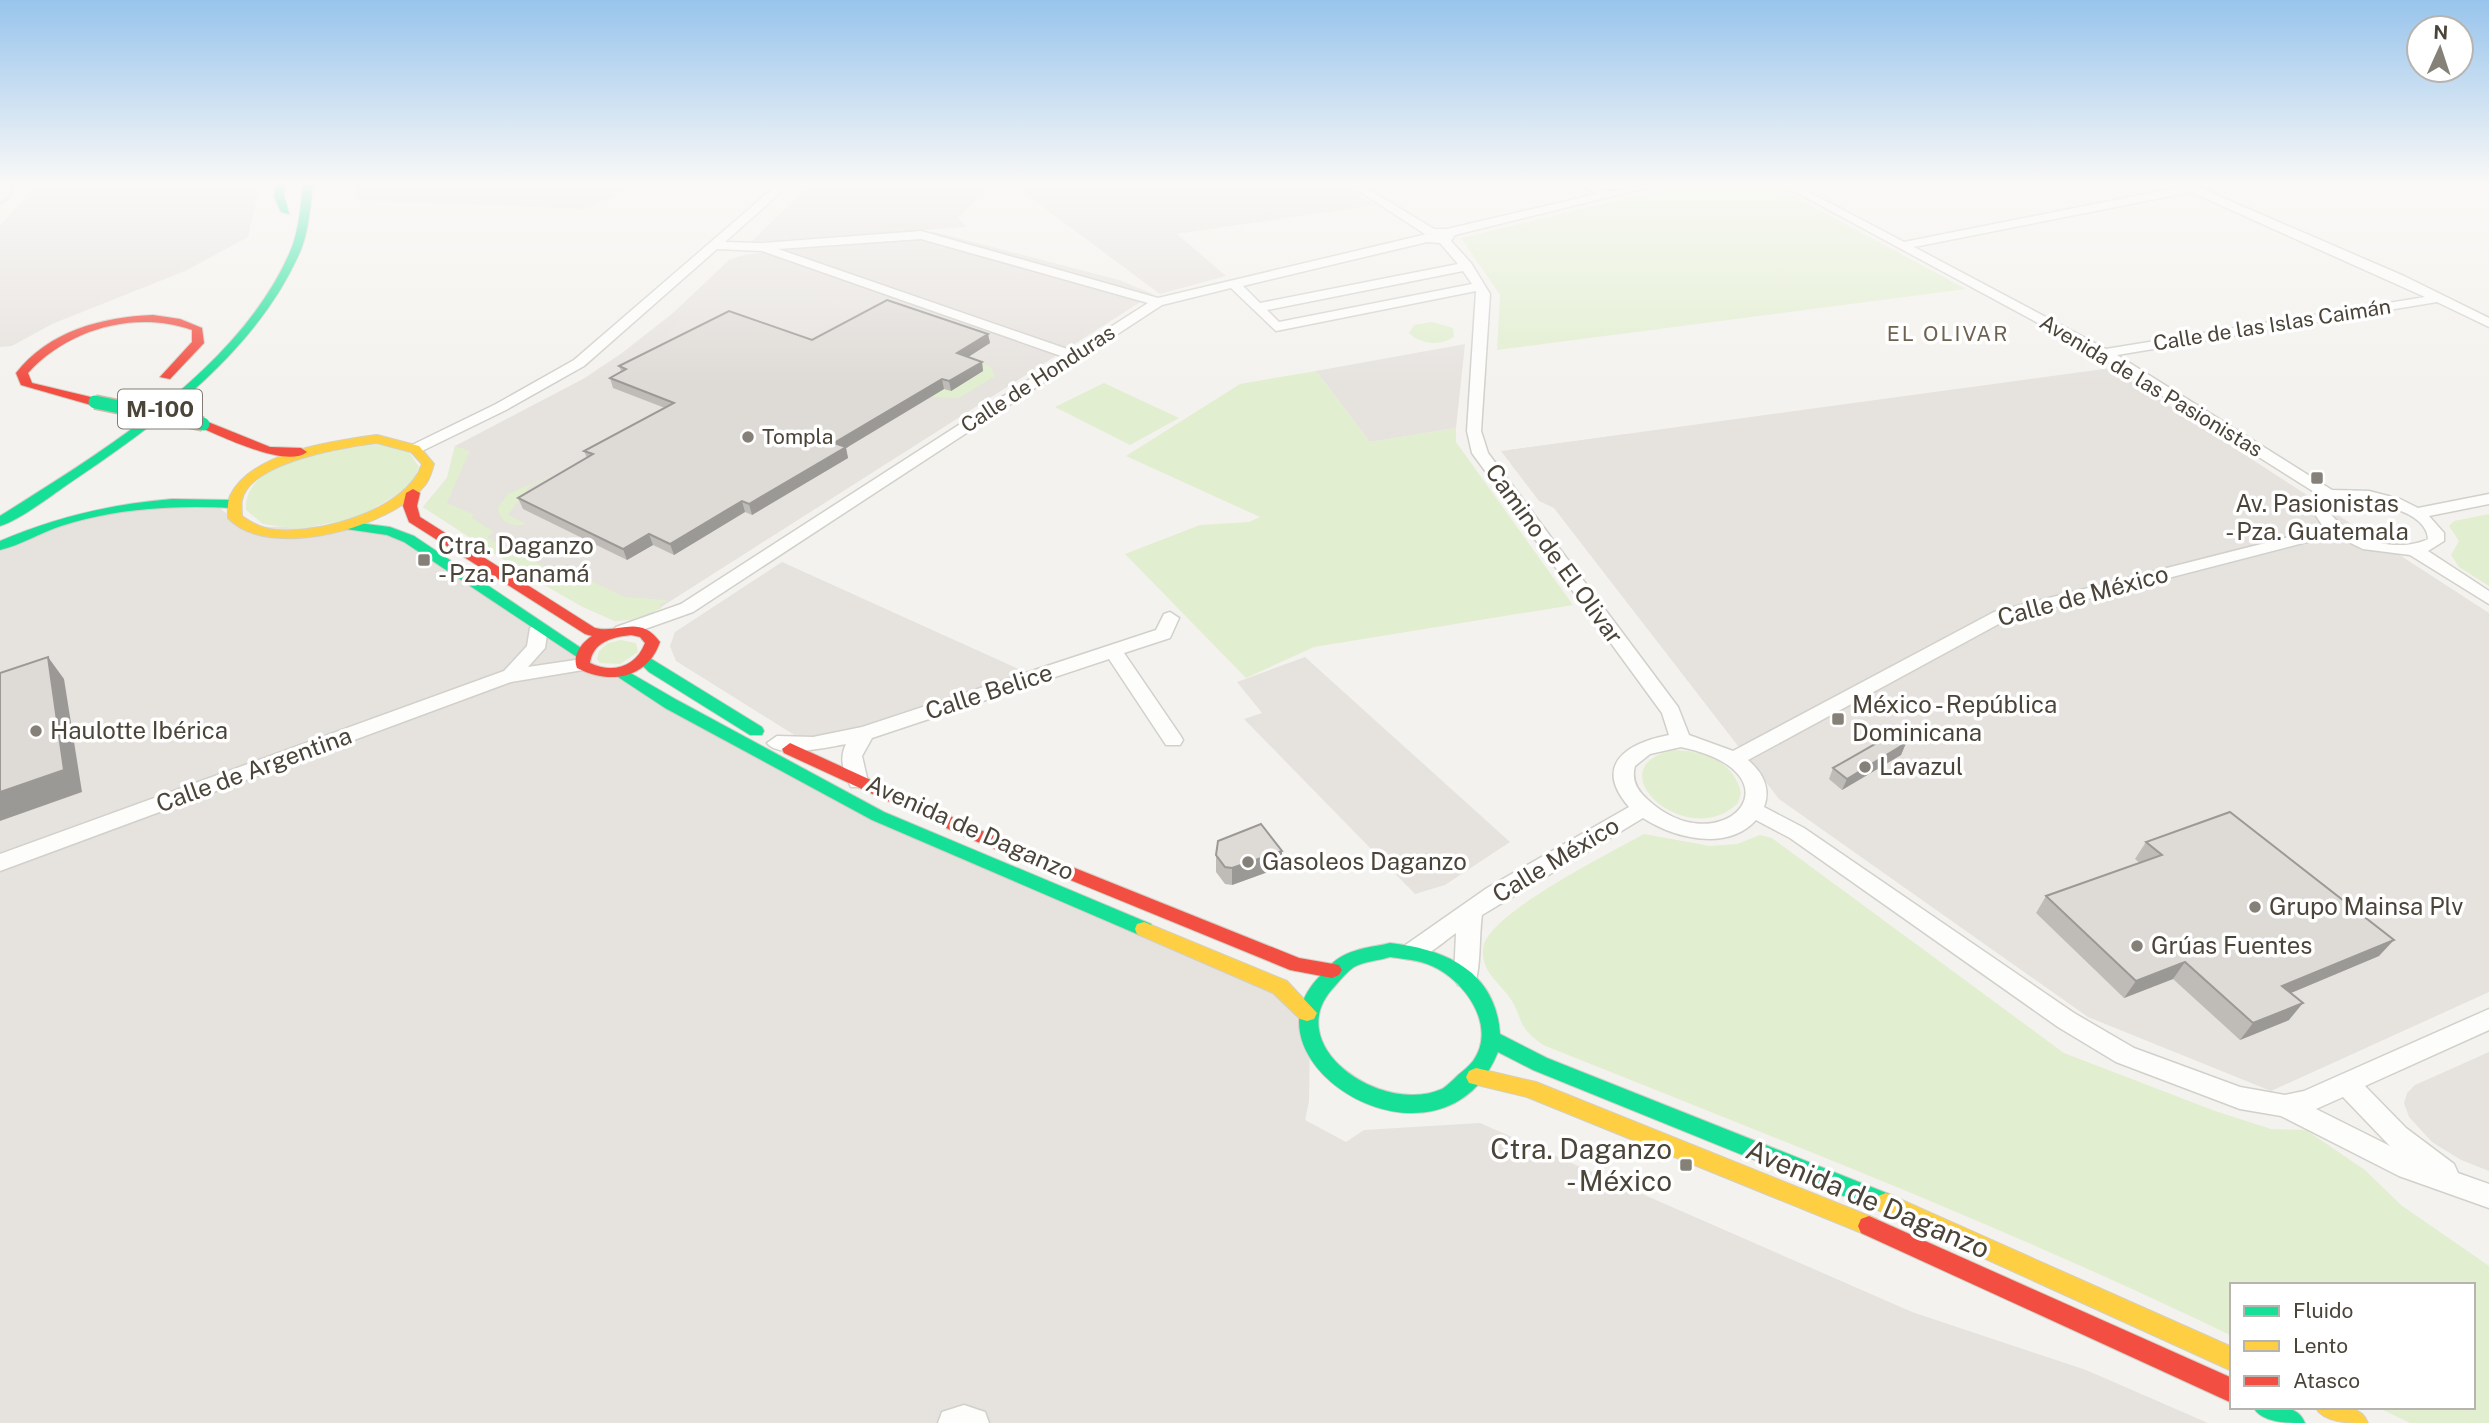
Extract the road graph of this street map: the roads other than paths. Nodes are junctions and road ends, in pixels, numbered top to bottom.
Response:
1 (294, 250) edge
2 (711, 250) edge
3 (771, 250) edge
4 (975, 250) edge
5 (1367, 250) edge
6 (1455, 250) edge
7 (1911, 250) edge
8 (2333, 250) edge
9 (1467, 267) junction
10 (1234, 284) junction
11 (1480, 287) junction
12 (2440, 298) junction
13 (1158, 302) junction
14 (1257, 308) junction
15 (2489, 323) edge
16 (211, 342) dead end
17 (2104, 353) junction
18 (1074, 356) junction
19 (151, 393) junction
20 (116, 422) dead end
21 (417, 448) junction
22 (77, 452) dead end
23 (301, 452) junction
24 (413, 493) junction
25 (2329, 495) junction
26 (2489, 499) edge
27 (0, 504) edge
28 (233, 504) junction
29 (2417, 513) junction
30 (0, 522) edge
31 (349, 526) junction
32 (2336, 530) junction
33 (0, 546) edge
34 (2416, 551) junction
35 (2489, 599) edge
36 (687, 608) junction
37 (1170, 618) dead end
38 (539, 628) junction
39 (614, 633) junction
40 (1112, 651) junction
41 (649, 654) junction
42 (582, 660) junction
43 (620, 672) junction
44 (508, 676) junction
45 (865, 733) junction
46 (1173, 740) dead end
47 (1681, 740) junction
48 (777, 743) junction
49 (1734, 759) junction
50 (858, 782) junction
51 (1642, 809) junction
52 (1753, 810) junction
53 (0, 863) edge
54 (1471, 913) junction
55 (1412, 952) junction
56 (1332, 970) junction
57 (1466, 978) junction
58 (1307, 1013) junction
59 (2489, 1019) edge
60 (1492, 1039) junction
61 (1476, 1077) junction
62 (2346, 1083) junction
63 (2285, 1106) junction
64 (2478, 1191) edge
65 (2230, 1358) edge
66 (2230, 1390) edge
67 (2268, 1409) edge
68 (2331, 1409) edge
69 (953, 1423) edge
70 (974, 1423) edge
71 (2293, 1423) edge
72 (2356, 1423) edge

1 - 30 main road, M-100
2 - 21 street
3 - 18 street
4 - 13 street
5 - 10 street, Calle de Honduras
6 - 9 street, Camino de El Olivar
7 - 17 street, Avenida de las Pasionistas
8 - 12 street
9 - 11 street, Camino de El Olivar
9 - 14 street
10 - 13 street, Calle de Honduras
10 - 14 street
11 - 14 street
11 - 47 street, Camino de El Olivar
12 - 15 street
12 - 17 street, Calle de las Islas Caimán
13 - 18 street, Calle de Honduras
16 - 19 main road, M-100
17 - 25 street, Avenida de las Pasionistas
18 - 36 street, Calle de Honduras
19 - 20 main road, M-100
19 - 23 main road, bridge
21 - 23 main road
21 - 24 main road
22 - 27 main road
23 - 28 main road
24 - 31 main road
24 - 39 main road
25 - 29 street
25 - 32 street
26 - 29 street
28 - 31 main road
28 - 33 main road
29 - 34 street
31 - 38 main road
32 - 34 street
32 - 49 street, Calle de México
34 - 35 street
36 - 39 street, Calle de Honduras
36 - 41 street, Calle de Honduras
37 - 40 street, Calle Belice
38 - 42 main road
38 - 44 street, Calle de Argentina
39 - 41 main road, Avenida de Daganzo
39 - 42 main road
40 - 45 street, Calle Belice
40 - 46 street
41 - 43 main road
41 - 48 main road, Avenida de Daganzo
42 - 43 main road
42 - 44 street, Calle de Argentina
43 - 58 main road, Avenida de Daganzo
44 - 53 street, Calle de Argentina
45 - 48 street, Calle Belice
45 - 50 street
47 - 49 street
47 - 51 street
48 - 50 main road, Avenida de Daganzo
49 - 52 street
50 - 56 main road, Avenida de Daganzo
51 - 52 street
51 - 54 street, Calle México
52 - 63 street
54 - 55 street, Calle México
54 - 57 street, Calle México
55 - 56 main road
55 - 57 main road
56 - 58 main road
57 - 60 main road
58 - 61 main road
59 - 62 street
60 - 61 main road
60 - 65 main road, Avenida de Daganzo
61 - 66 main road, Avenida de Daganzo
62 - 63 street
62 - 64 street
63 - 64 street
67 - 71 main road
68 - 72 main road
69 - 70 street

